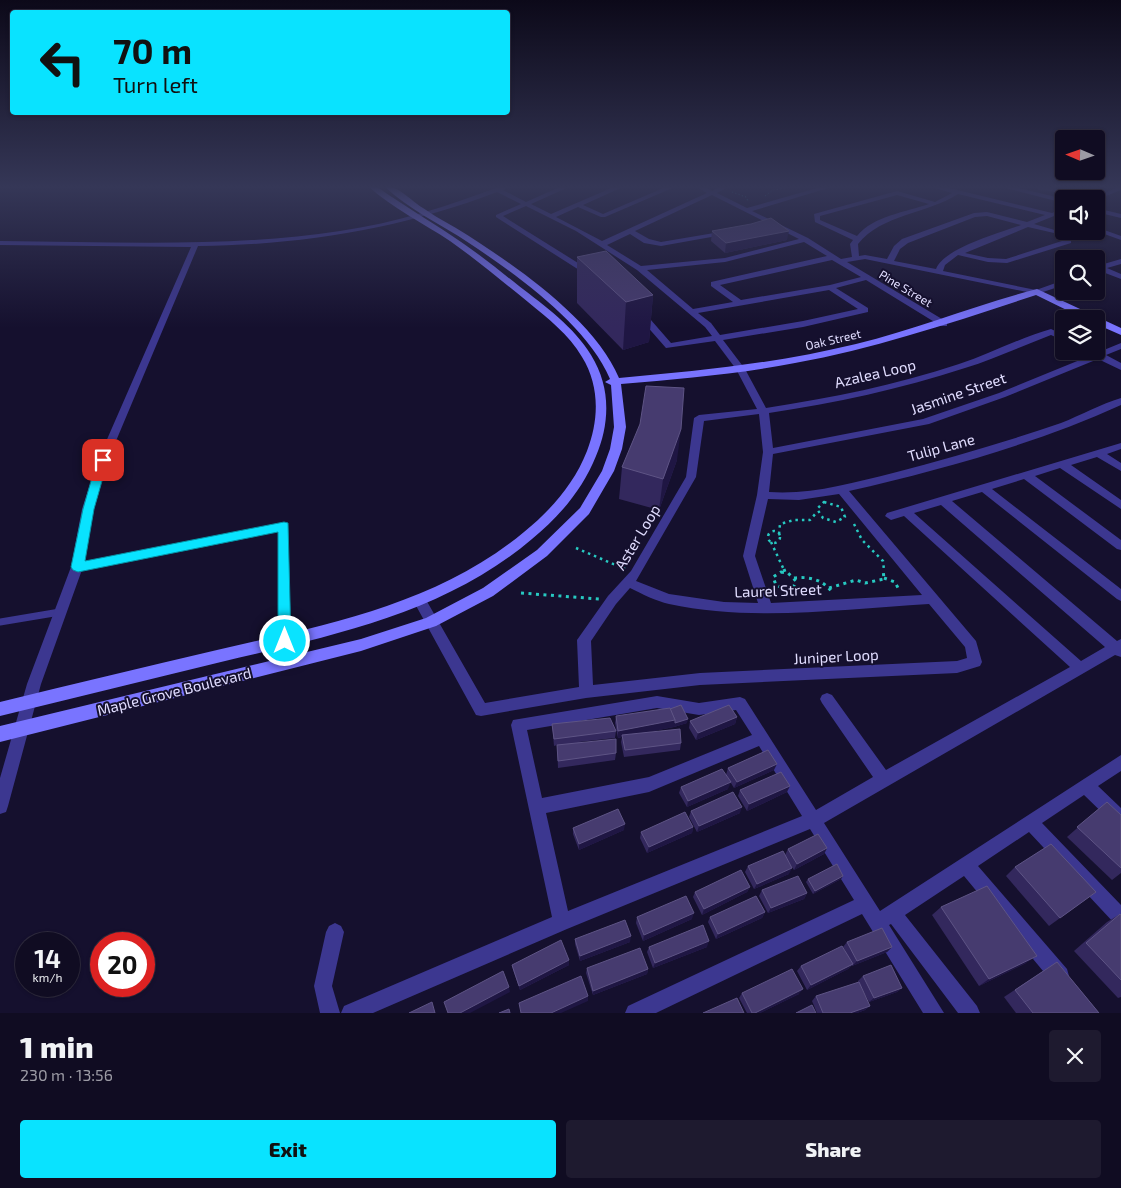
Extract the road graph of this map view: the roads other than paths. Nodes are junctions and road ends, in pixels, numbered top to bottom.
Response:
1 (335, 233) edge
2 (441, 233) edge
3 (459, 233) edge
4 (526, 233) edge
5 (583, 233) edge
6 (625, 233) edge
7 (634, 233) edge
8 (724, 233) edge
9 (793, 233) edge
10 (845, 233) edge
11 (866, 233) edge
12 (926, 233) edge
13 (1006, 233) edge
14 (1060, 233) edge
15 (1108, 233) edge
16 (1121, 238) edge
17 (857, 239) junction
18 (806, 240) junction
19 (0, 243) edge
20 (196, 243) junction
21 (602, 244) junction
22 (957, 252) junction
23 (856, 257) junction
24 (838, 259) junction
25 (1121, 261) edge
26 (889, 262) junction
27 (1105, 267) edge
28 (640, 268) junction
29 (1105, 271) edge
30 (938, 272) junction
31 (596, 277) edge
32 (1121, 277) edge
33 (866, 278) junction
34 (1055, 285) edge
35 (830, 287) junction
36 (1037, 292) junction
37 (740, 303) junction
38 (632, 306) edge
39 (1074, 310) edge
40 (694, 311) junction
41 (944, 324) junction
42 (1105, 325) edge
43 (1121, 332) edge
44 (1055, 334) edge
45 (718, 338) junction
46 (1121, 346) edge
47 (1105, 350) edge
48 (1105, 359) edge
49 (1079, 360) edge
50 (1121, 367) edge
51 (740, 369) junction
52 (616, 382) junction
53 (600, 384) junction
54 (1121, 401) edge
55 (764, 412) junction
56 (699, 418) joint
57 (1121, 446) edge
58 (768, 452) junction
59 (1098, 453) junction
60 (1062, 464) junction
61 (1121, 468) edge
62 (1026, 475) junction
63 (984, 488) junction
64 (841, 489) junction
65 (763, 495) junction
66 (943, 500) junction
67 (1121, 505) edge
68 (906, 512) junction
69 (891, 516) dead end
70 (1121, 546) edge
71 (78, 567) junction
72 (632, 578) junction
73 (1121, 596) edge
74 (932, 598) junction
75 (420, 602) junction
76 (766, 608) junction
77 (62, 612) junction
78 (0, 622) edge
79 (430, 622) junction
80 (285, 641) junction
81 (1119, 649) edge
82 (1080, 668) junction
83 (586, 692) junction
84 (827, 699) dead end
85 (30, 702) junction
86 (0, 709) edge
87 (22, 729) junction
88 (0, 734) edge
89 (761, 738) junction
90 (1121, 762) edge
91 (884, 780) junction
92 (1086, 786) junction
93 (0, 806) edge
94 (537, 807) junction
95 (1121, 818) edge
96 (813, 820) junction
97 (1030, 822) junction
98 (966, 865) junction
99 (865, 904) junction
100 (893, 913) junction
101 (1121, 918) edge
102 (562, 922) junction
103 (877, 923) junction
104 (335, 932) dead end
105 (1072, 991) edge
106 (330, 1013) edge
107 (351, 1013) edge
108 (635, 1013) edge
109 (933, 1013) edge
110 (970, 1013) edge

1 - 20 street
2 - 53 street, Maple Grove Boulevard
3 - 52 street, Maple Grove Boulevard
4 - 31 street
5 - 21 street
6 - 21 street
7 - 8 street
9 - 18 street, Pine Street
10 - 17 street
11 - 17 street
12 - 26 street
13 - 22 street
14 - 22 street
15 - 16 street
17 - 23 street
18 - 24 street, Pine Street
18 - 28 street
19 - 20 street
20 - 71 street
21 - 28 street
22 - 30 street
23 - 24 street
23 - 26 street
24 - 33 street, Pine Street
24 - 37 street
25 - 27 street
26 - 30 street
28 - 40 street
29 - 32 street
30 - 36 street
33 - 35 street
33 - 41 street, Pine Street
34 - 36 street, Oak Street
35 - 37 street
35 - 45 street
36 - 39 street
36 - 41 street, Oak Street
37 - 40 street
38 - 45 street
40 - 45 street
41 - 51 street, Oak Street
42 - 43 street
44 - 55 street, Azalea Loop
45 - 51 street
46 - 47 street, Jasmine Street
48 - 50 street
49 - 58 street, Jasmine Street
51 - 52 street, Oak Street
51 - 55 street
52 - 53 street, Oak Street
52 - 79 street, Maple Grove Boulevard
53 - 75 street, Maple Grove Boulevard
54 - 64 street, Tulip Lane
55 - 56 street, Azalea Loop
55 - 58 street
56 - 72 street, Aster Loop
57 - 59 street
58 - 65 street
59 - 60 street
59 - 61 street
60 - 62 street
60 - 67 street
62 - 63 street
62 - 70 street
63 - 66 street
63 - 73 street
64 - 65 street, Tulip Lane
64 - 74 street, Juniper Loop
65 - 76 street
66 - 68 street
66 - 81 street
68 - 69 street
68 - 82 street
71 - 77 street
71 - 80 lane
72 - 76 street, Laurel Street
72 - 83 street, Aster Loop
74 - 76 street, Laurel Street
74 - 83 street, Juniper Loop
75 - 79 street
75 - 80 street, Maple Grove Boulevard
77 - 78 lane
77 - 85 street
79 - 83 street, Juniper Loop
79 - 87 street, Maple Grove Boulevard
80 - 85 street, Maple Grove Boulevard
81 - 82 street
82 - 91 street
84 - 91 street
85 - 86 street, Maple Grove Boulevard
85 - 87 street
87 - 88 street, Maple Grove Boulevard
87 - 93 street
89 - 94 street
89 - 94 street
89 - 96 street
90 - 92 street
91 - 96 street
92 - 95 street
92 - 97 street
94 - 102 street
96 - 99 street
96 - 102 street
97 - 98 street
97 - 101 street
98 - 100 street
98 - 105 street
99 - 103 street
99 - 108 street
100 - 103 street
100 - 110 street
102 - 107 street
103 - 109 street
104 - 106 street

